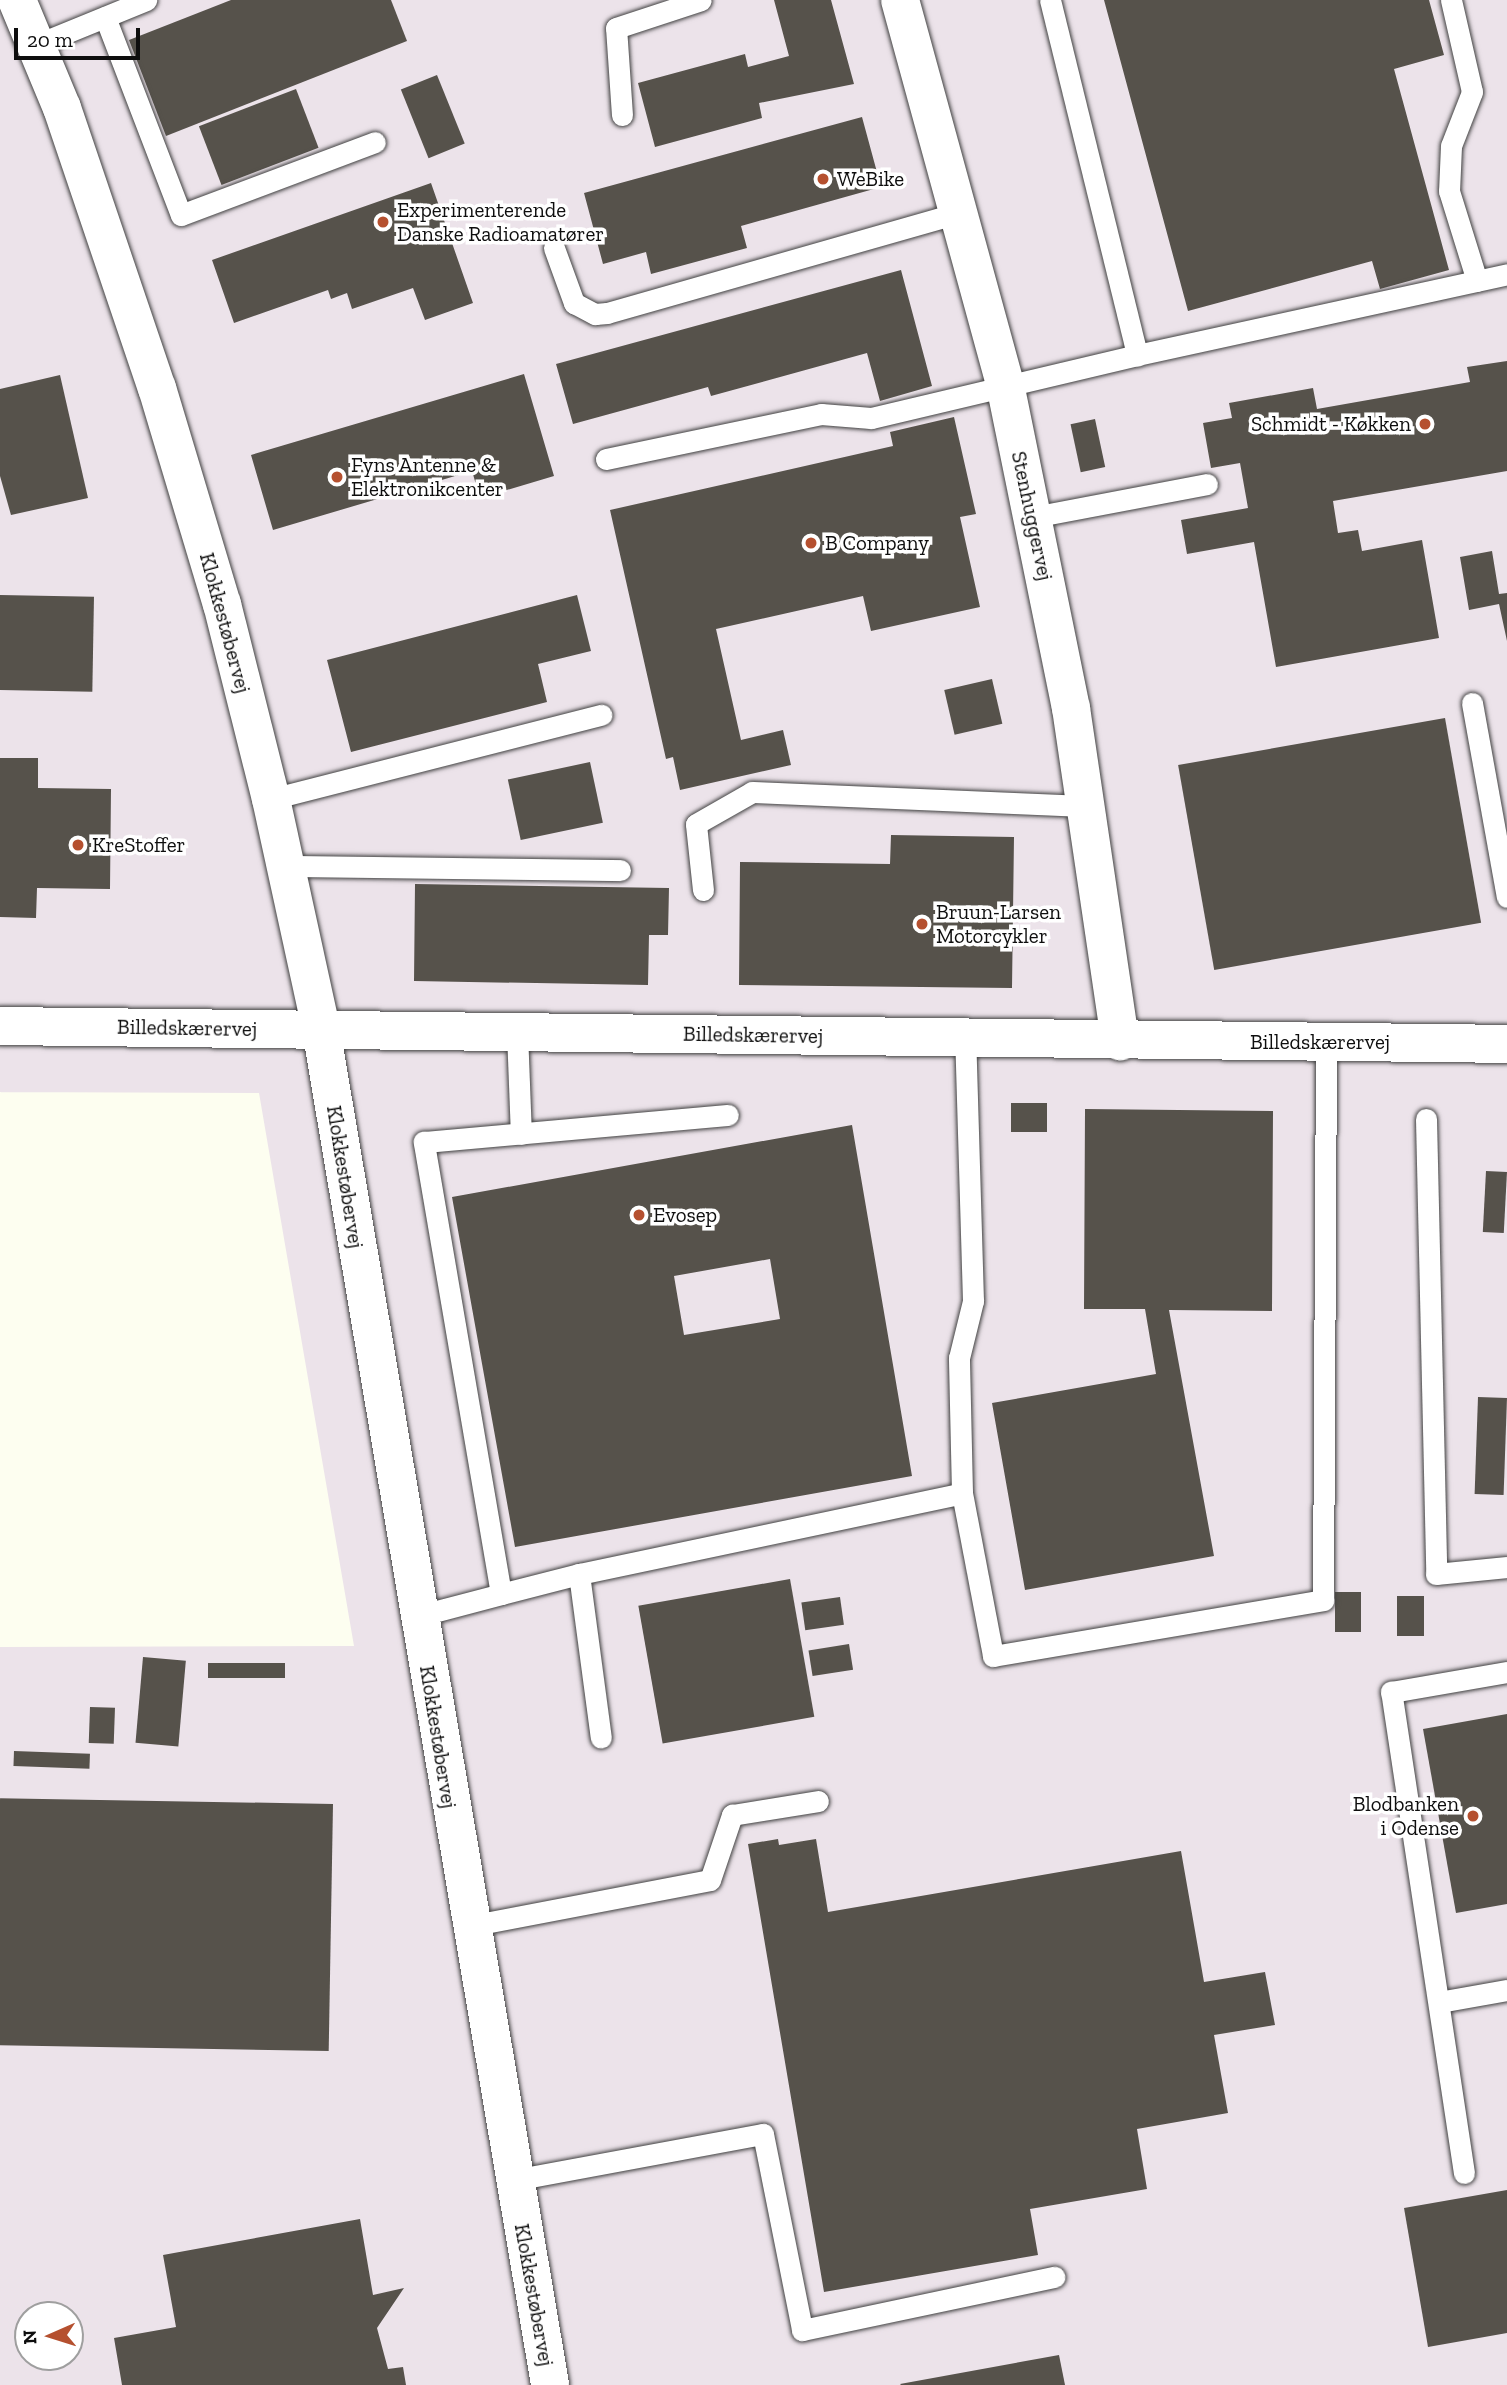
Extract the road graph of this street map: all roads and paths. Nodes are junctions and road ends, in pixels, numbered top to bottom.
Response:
1 (17, 0) edge
2 (146, 0) edge
3 (701, 0) edge
4 (900, 0) edge
5 (1050, 0) edge
6 (1451, 0) edge
7 (105, 17) junction
8 (36, 45) junction
9 (622, 115) dead end
10 (375, 142) dead end
11 (961, 212) junction
12 (554, 248) dead end
13 (1507, 274) edge
14 (1477, 281) junction
15 (1137, 355) junction
16 (1005, 384) junction
17 (606, 458) dead end
18 (1206, 484) dead end
19 (1033, 517) junction
20 (1472, 703) dead end
21 (601, 715) dead end
22 (271, 799) junction
23 (1086, 806) junction
24 (285, 866) junction
25 (620, 870) dead end
26 (703, 890) dead end
27 (1507, 897) edge
28 (0, 1026) edge
29 (321, 1029) junction
30 (517, 1032) junction
31 (965, 1039) junction
32 (1121, 1041) junction
33 (1326, 1042) junction
34 (1507, 1044) edge
35 (728, 1115) dead end
36 (1426, 1119) dead end
37 (521, 1134) junction
38 (962, 1493) junction
39 (1507, 1567) edge
40 (579, 1574) junction
41 (500, 1594) junction
42 (418, 1616) junction
43 (1507, 1672) edge
44 (601, 1738) dead end
45 (818, 1801) dead end
46 (470, 1926) junction
47 (1507, 1990) edge
48 (1439, 2002) junction
49 (1464, 2173) dead end
50 (514, 2180) junction
51 (1054, 2277) dead end
52 (550, 2385) edge

1 - 8 street, Klokkestøbervej
2 - 7 lane
3 - 9 lane
4 - 11 street, Stenhuggervej
5 - 15 lane
6 - 14 lane
7 - 8 lane
7 - 10 lane
8 - 22 street, Klokkestøbervej
11 - 12 lane
11 - 16 street, Stenhuggervej
13 - 14 lane
14 - 15 lane
15 - 16 lane
16 - 17 lane
16 - 19 street, Stenhuggervej
18 - 19 lane
19 - 23 street, Stenhuggervej
20 - 27 lane
21 - 22 lane
22 - 24 street, Klokkestøbervej
23 - 26 lane
23 - 32 street, Stenhuggervej
24 - 25 lane
24 - 29 street, Klokkestøbervej
28 - 29 street, Billedskærervej
29 - 30 street, Billedskærervej
29 - 42 street, Klokkestøbervej
30 - 31 street, Billedskærervej
30 - 37 lane
31 - 32 street, Billedskærervej
31 - 38 lane
32 - 33 street, Billedskærervej
33 - 34 street, Billedskærervej
33 - 38 lane
35 - 37 lane
36 - 39 lane
37 - 41 lane
38 - 40 lane
40 - 41 lane
40 - 44 lane
41 - 42 lane
42 - 46 street, Klokkestøbervej
43 - 48 lane
45 - 46 lane
46 - 50 street, Klokkestøbervej
47 - 48 lane
48 - 49 lane
50 - 51 lane
50 - 52 street, Klokkestøbervej

